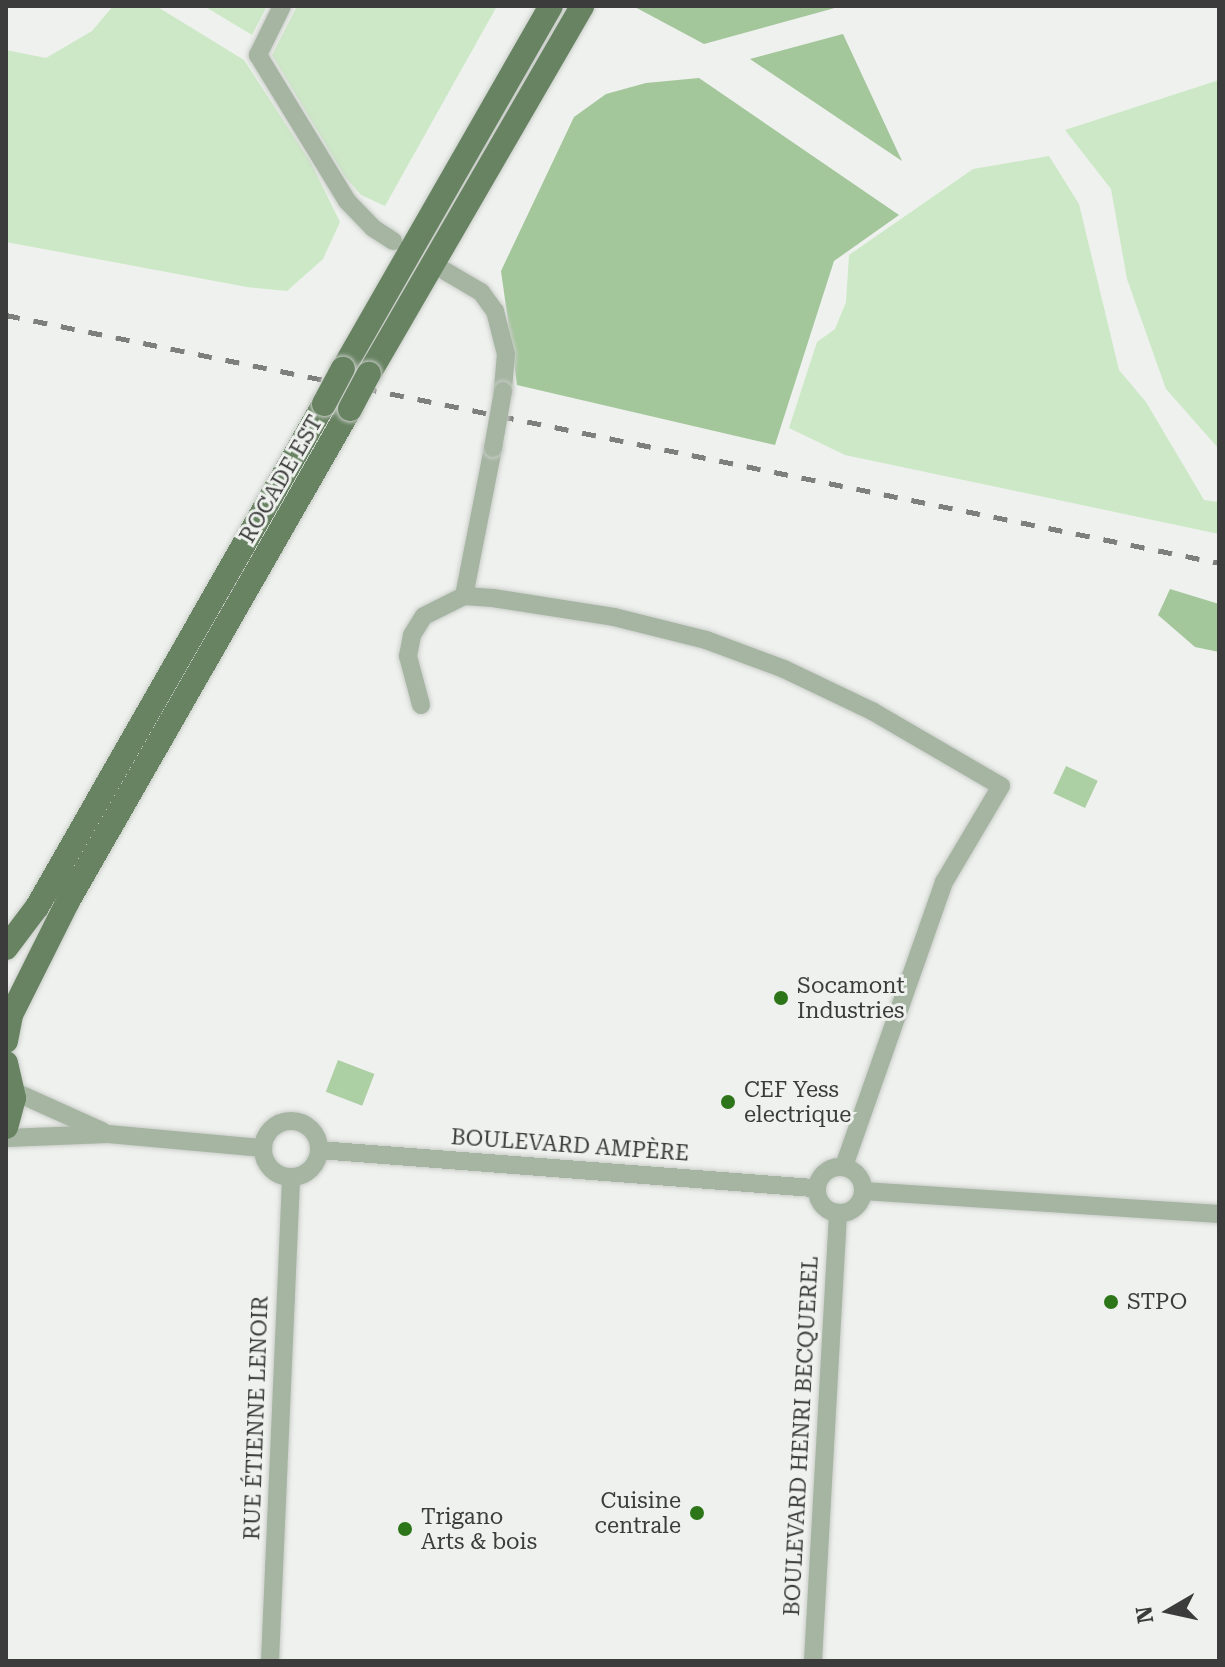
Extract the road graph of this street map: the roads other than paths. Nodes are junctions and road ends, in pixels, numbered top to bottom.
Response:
1 (282, 6) edge
2 (551, 6) edge
3 (582, 6) edge
4 (393, 241) dead end
5 (445, 271) dead end
6 (464, 596) junction
7 (421, 705) dead end
8 (6, 948) edge
9 (6, 1041) edge
10 (6, 1063) edge
11 (13, 1091) junction
12 (6, 1127) edge
13 (108, 1134) junction
14 (6, 1138) edge
15 (263, 1148) junction
16 (319, 1150) junction
17 (844, 1166) junction
18 (291, 1177) junction
19 (817, 1188) junction
20 (863, 1191) junction
21 (838, 1213) junction
22 (1219, 1214) edge
23 (270, 1661) edge
24 (813, 1661) edge

1 - 4 street
2 - 8 main road, ROCADE EST, bridge
3 - 9 main road, bridge
5 - 6 street, bridge
6 - 7 street
6 - 17 street
10 - 11 main road
11 - 12 main road
11 - 13 street
13 - 14 street
13 - 15 street
15 - 16 street
15 - 18 street
16 - 18 street
16 - 19 street, BOULEVARD AMPÈRE
17 - 19 street
17 - 20 street
18 - 23 street, RUE ÉTIENNE LENOIR
19 - 21 street
20 - 21 street
20 - 22 street
21 - 24 street, BOULEVARD HENRI BECQUEREL

